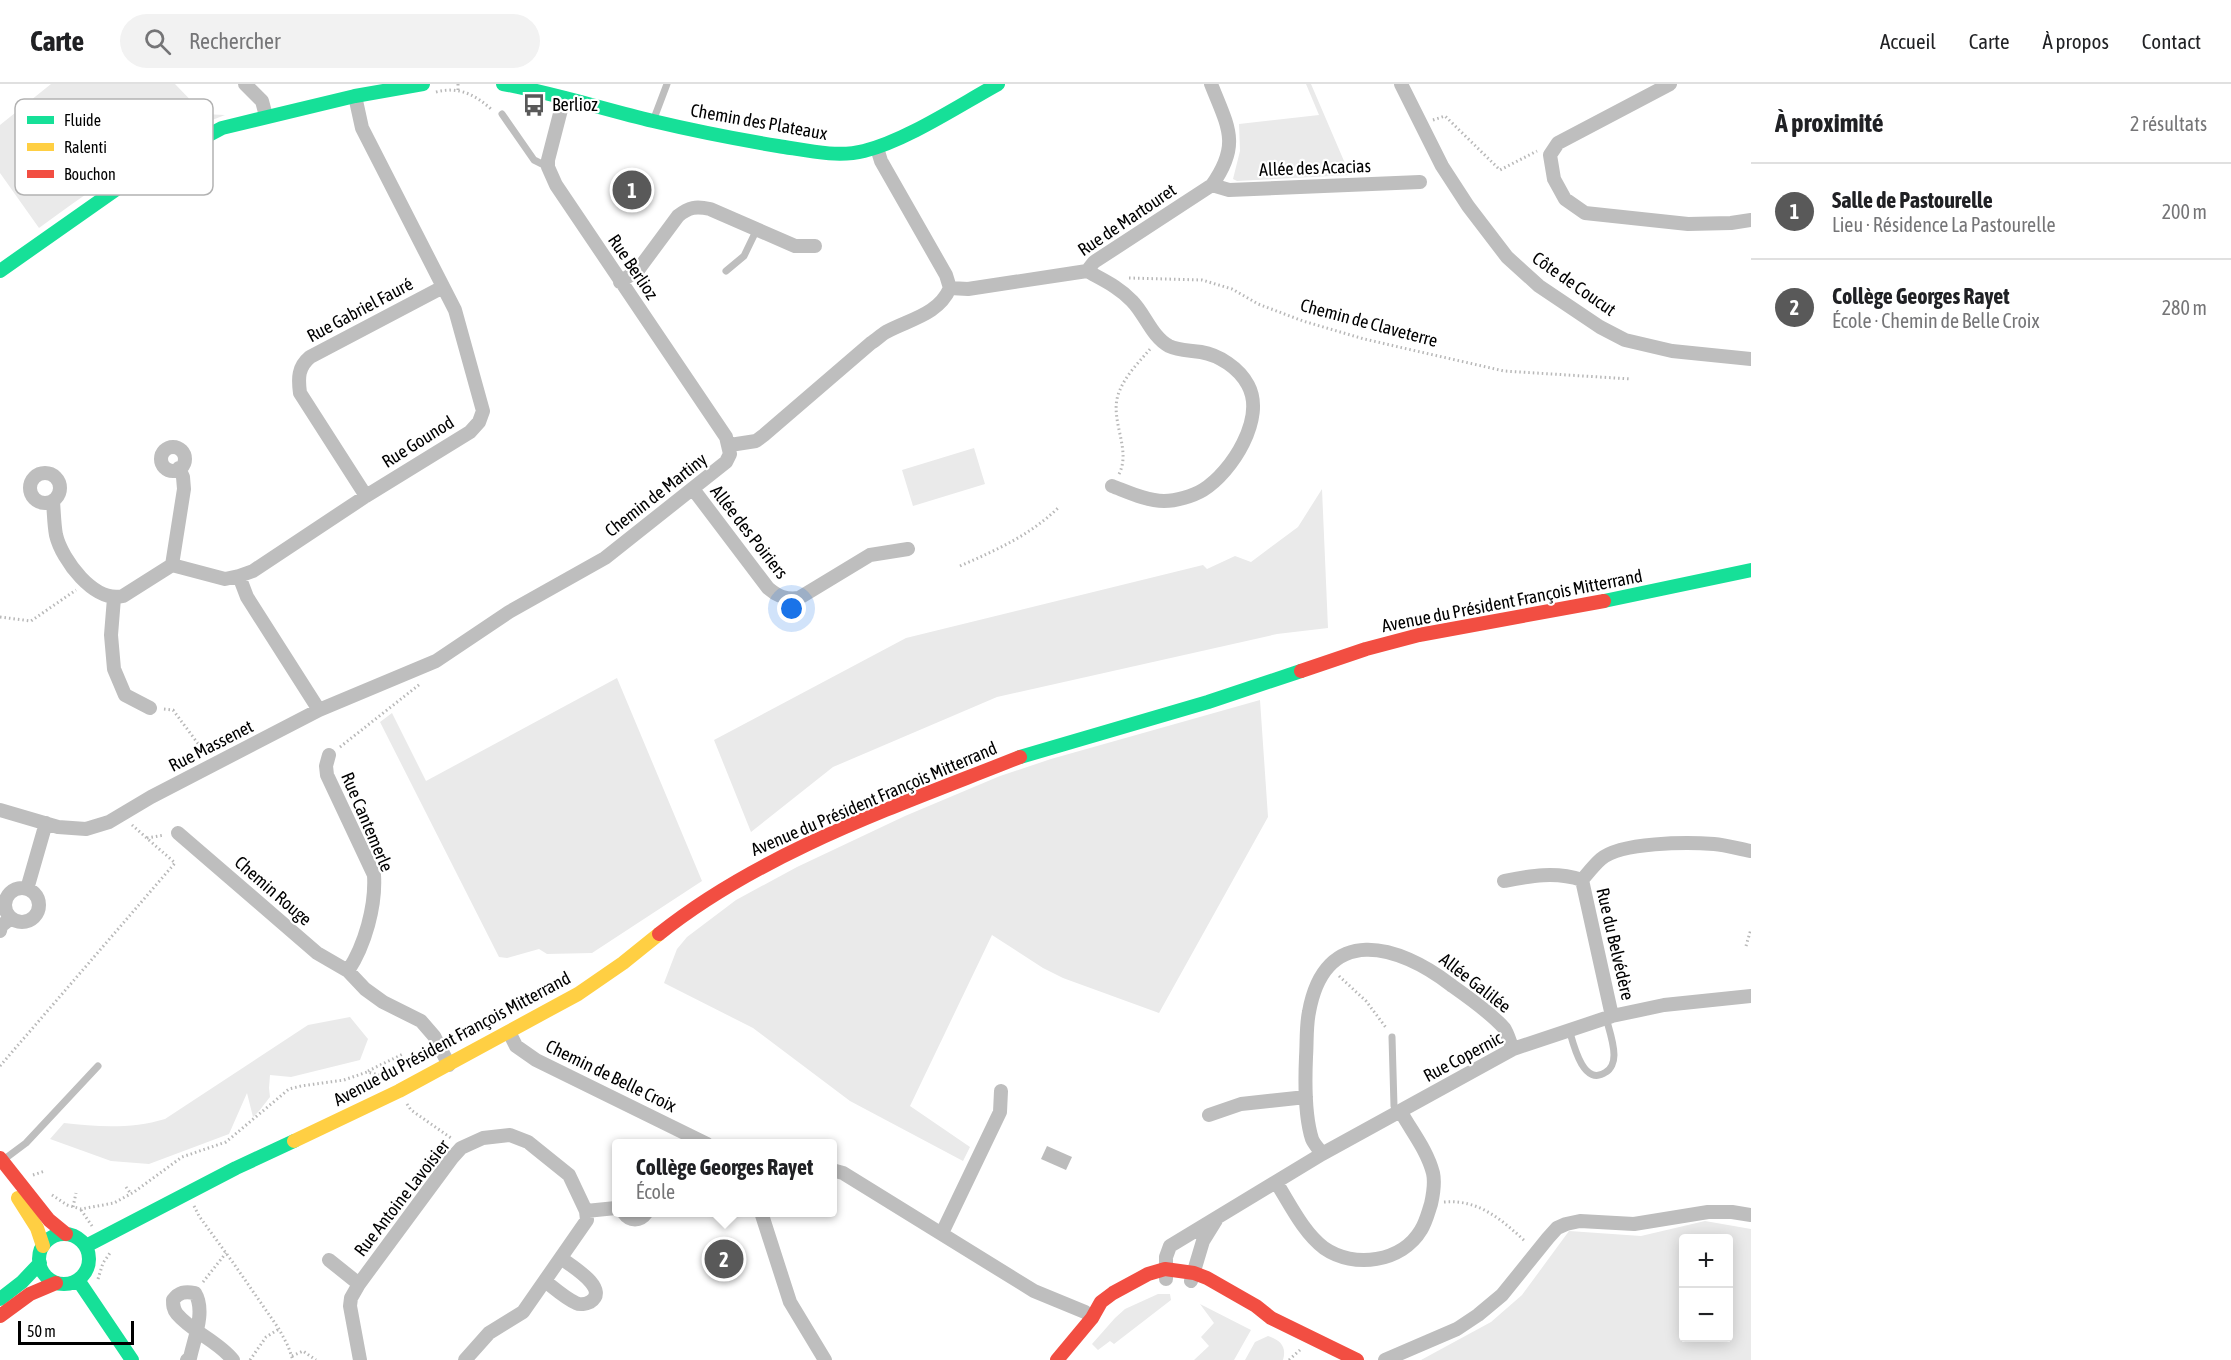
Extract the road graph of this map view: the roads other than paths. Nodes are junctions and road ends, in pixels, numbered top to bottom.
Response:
1 (245, 84) edge
2 (503, 84) edge
3 (667, 84) edge
4 (998, 84) edge
5 (1211, 84) edge
6 (1401, 84) edge
7 (1670, 84) edge
8 (429, 88) edge
9 (355, 96) junction
10 (564, 98) junction
11 (502, 114) road end
12 (266, 116) junction
13 (653, 121) junction
14 (213, 133) edge
15 (877, 148) junction
16 (548, 167) junction
17 (1420, 182) dead end
18 (1212, 185) junction
19 (107, 195) edge
20 (1751, 220) edge
21 (757, 229) junction
22 (815, 246) dead end
23 (0, 271) edge
24 (726, 271) dead end
25 (1087, 271) junction
26 (621, 282) junction
27 (443, 287) junction
28 (950, 288) junction
29 (1751, 359) edge
30 (730, 445) junction
31 (179, 468) dead end
32 (1112, 486) road end
33 (693, 489) junction
34 (366, 496) junction
35 (53, 502) dead end
36 (908, 549) dead end
37 (172, 566) junction
38 (1751, 570) edge
39 (239, 576) junction
40 (114, 598) junction
41 (436, 661) joint
42 (150, 708) road end
43 (319, 710) junction
44 (329, 755) road end
45 (0, 810) edge
46 (46, 823) junction
47 (178, 832) road end
48 (1751, 851) edge
49 (1582, 880) junction
50 (1504, 881) dead end
51 (27, 889) junction
52 (11, 918) junction
53 (0, 931) edge
54 (348, 971) junction
55 (1751, 996) edge
56 (1609, 1017) junction
57 (1569, 1029) junction
58 (509, 1032) junction
59 (1392, 1037) road end
60 (1513, 1049) junction
61 (449, 1065) junction
62 (98, 1066) dead end
63 (1001, 1091) dead end
64 (1306, 1097) junction
65 (1400, 1113) junction
66 (1209, 1115) dead end
67 (699, 1139) edge
68 (1322, 1154) junction
69 (1, 1163) edge
70 (837, 1171) edge
71 (1276, 1182) junction
72 (612, 1208) edge
73 (586, 1211) junction
74 (1751, 1215) edge
75 (627, 1217) edge
76 (644, 1217) edge
77 (763, 1217) edge
78 (1218, 1218) junction
79 (942, 1233) junction
80 (66, 1234) junction
81 (1185, 1237) junction
82 (43, 1246) junction
83 (86, 1246) junction
84 (1200, 1248) junction
85 (561, 1258) junction
86 (329, 1260) dead end
87 (40, 1263) junction
88 (1166, 1274) junction
89 (1193, 1277) junction
90 (78, 1280) junction
91 (544, 1281) junction
92 (56, 1283) junction
93 (359, 1284) junction
94 (0, 1299) edge
95 (0, 1316) edge
96 (1092, 1318) junction
97 (196, 1329) junction
98 (190, 1359) edge
99 (132, 1360) edge
100 (233, 1360) edge
101 (360, 1360) edge
102 (465, 1360) edge
103 (825, 1360) edge
104 (1057, 1360) edge
105 (1357, 1360) edge
106 (1385, 1360) edge

1 - 12 street
2 - 10 street, Chemin des Plateaux
3 - 13 lane
4 - 15 street, Chemin des Plateaux
5 - 18 street, Rue de Martouret
6 - 29 street, Côte de Coucut
7 - 20 street
8 - 9 street
9 - 12 street
9 - 27 street, Rue Gounod
10 - 13 street, Chemin des Plateaux
10 - 16 street
11 - 16 lane
12 - 14 street
13 - 15 street, Chemin des Plateaux
15 - 28 street
16 - 26 street, Rue Berlioz
17 - 18 street, Allée des Acacias
18 - 25 street, Rue de Martouret
19 - 23 street
21 - 22 street
21 - 24 lane
21 - 26 street
25 - 28 street, Rue de Martouret
25 - 32 street
26 - 30 street, Rue Berlioz
27 - 34 street, Rue Gounod
27 - 34 street, Rue Gabriel Fauré
28 - 30 street
30 - 33 street, Chemin de Martiny
31 - 37 street
33 - 36 street, Allée des Poiriers
33 - 41 street, Chemin de Martiny
34 - 39 street, Rue Gounod
35 - 40 street
37 - 39 street
37 - 40 street
38 - 58 street, Avenue du Président François Mitterrand
39 - 43 street
40 - 42 street
41 - 43 street, Rue Massenet
43 - 46 street, Rue Massenet
44 - 54 street, Rue Cantemerle
45 - 46 street, Rue Massenet
46 - 51 street
47 - 54 street, Chemin Rouge
48 - 49 street, Rue du Belvédère
49 - 50 street, Rue du Belvédère
49 - 56 street, Rue du Belvédère
51 - 52 street
51 - 52 street
52 - 53 street
54 - 61 street
55 - 56 street, Rue Copernic
56 - 57 street, Rue Copernic
56 - 57 lane
57 - 60 street, Rue Copernic
58 - 61 street, Avenue du Président François Mitterrand
58 - 67 street, Chemin de Belle Croix
59 - 65 lane
60 - 64 street, Allée Galilée
60 - 65 street, Rue Copernic
61 - 83 street, Avenue du Président François Mitterrand
62 - 69 lane
63 - 79 street
64 - 66 street
64 - 68 street, Allée Galilée
65 - 68 street, Rue Copernic
65 - 71 street
68 - 71 street, Rue Copernic
69 - 80 street
69 - 82 street
70 - 79 street
71 - 78 street, Rue Copernic
72 - 73 street
73 - 85 street
73 - 93 street, Rue Antoine Lavoisier
74 - 106 street
75 - 76 street
77 - 103 street
78 - 81 street, Rue Copernic
78 - 84 street, Rue Copernic
79 - 96 street
80 - 82 street
80 - 83 street
81 - 84 lane
81 - 88 street, Rue Copernic
82 - 87 street
83 - 90 street
84 - 89 street, Rue Copernic
85 - 91 street
85 - 91 street
86 - 93 street, Rue Antoine Lavoisier
87 - 92 street
87 - 94 street
88 - 89 street
88 - 96 street
89 - 105 street
90 - 92 street
90 - 99 street
91 - 102 street
92 - 95 street
93 - 101 street, Rue Antoine Lavoisier
96 - 104 street
97 - 97 street
97 - 98 street
97 - 100 street

